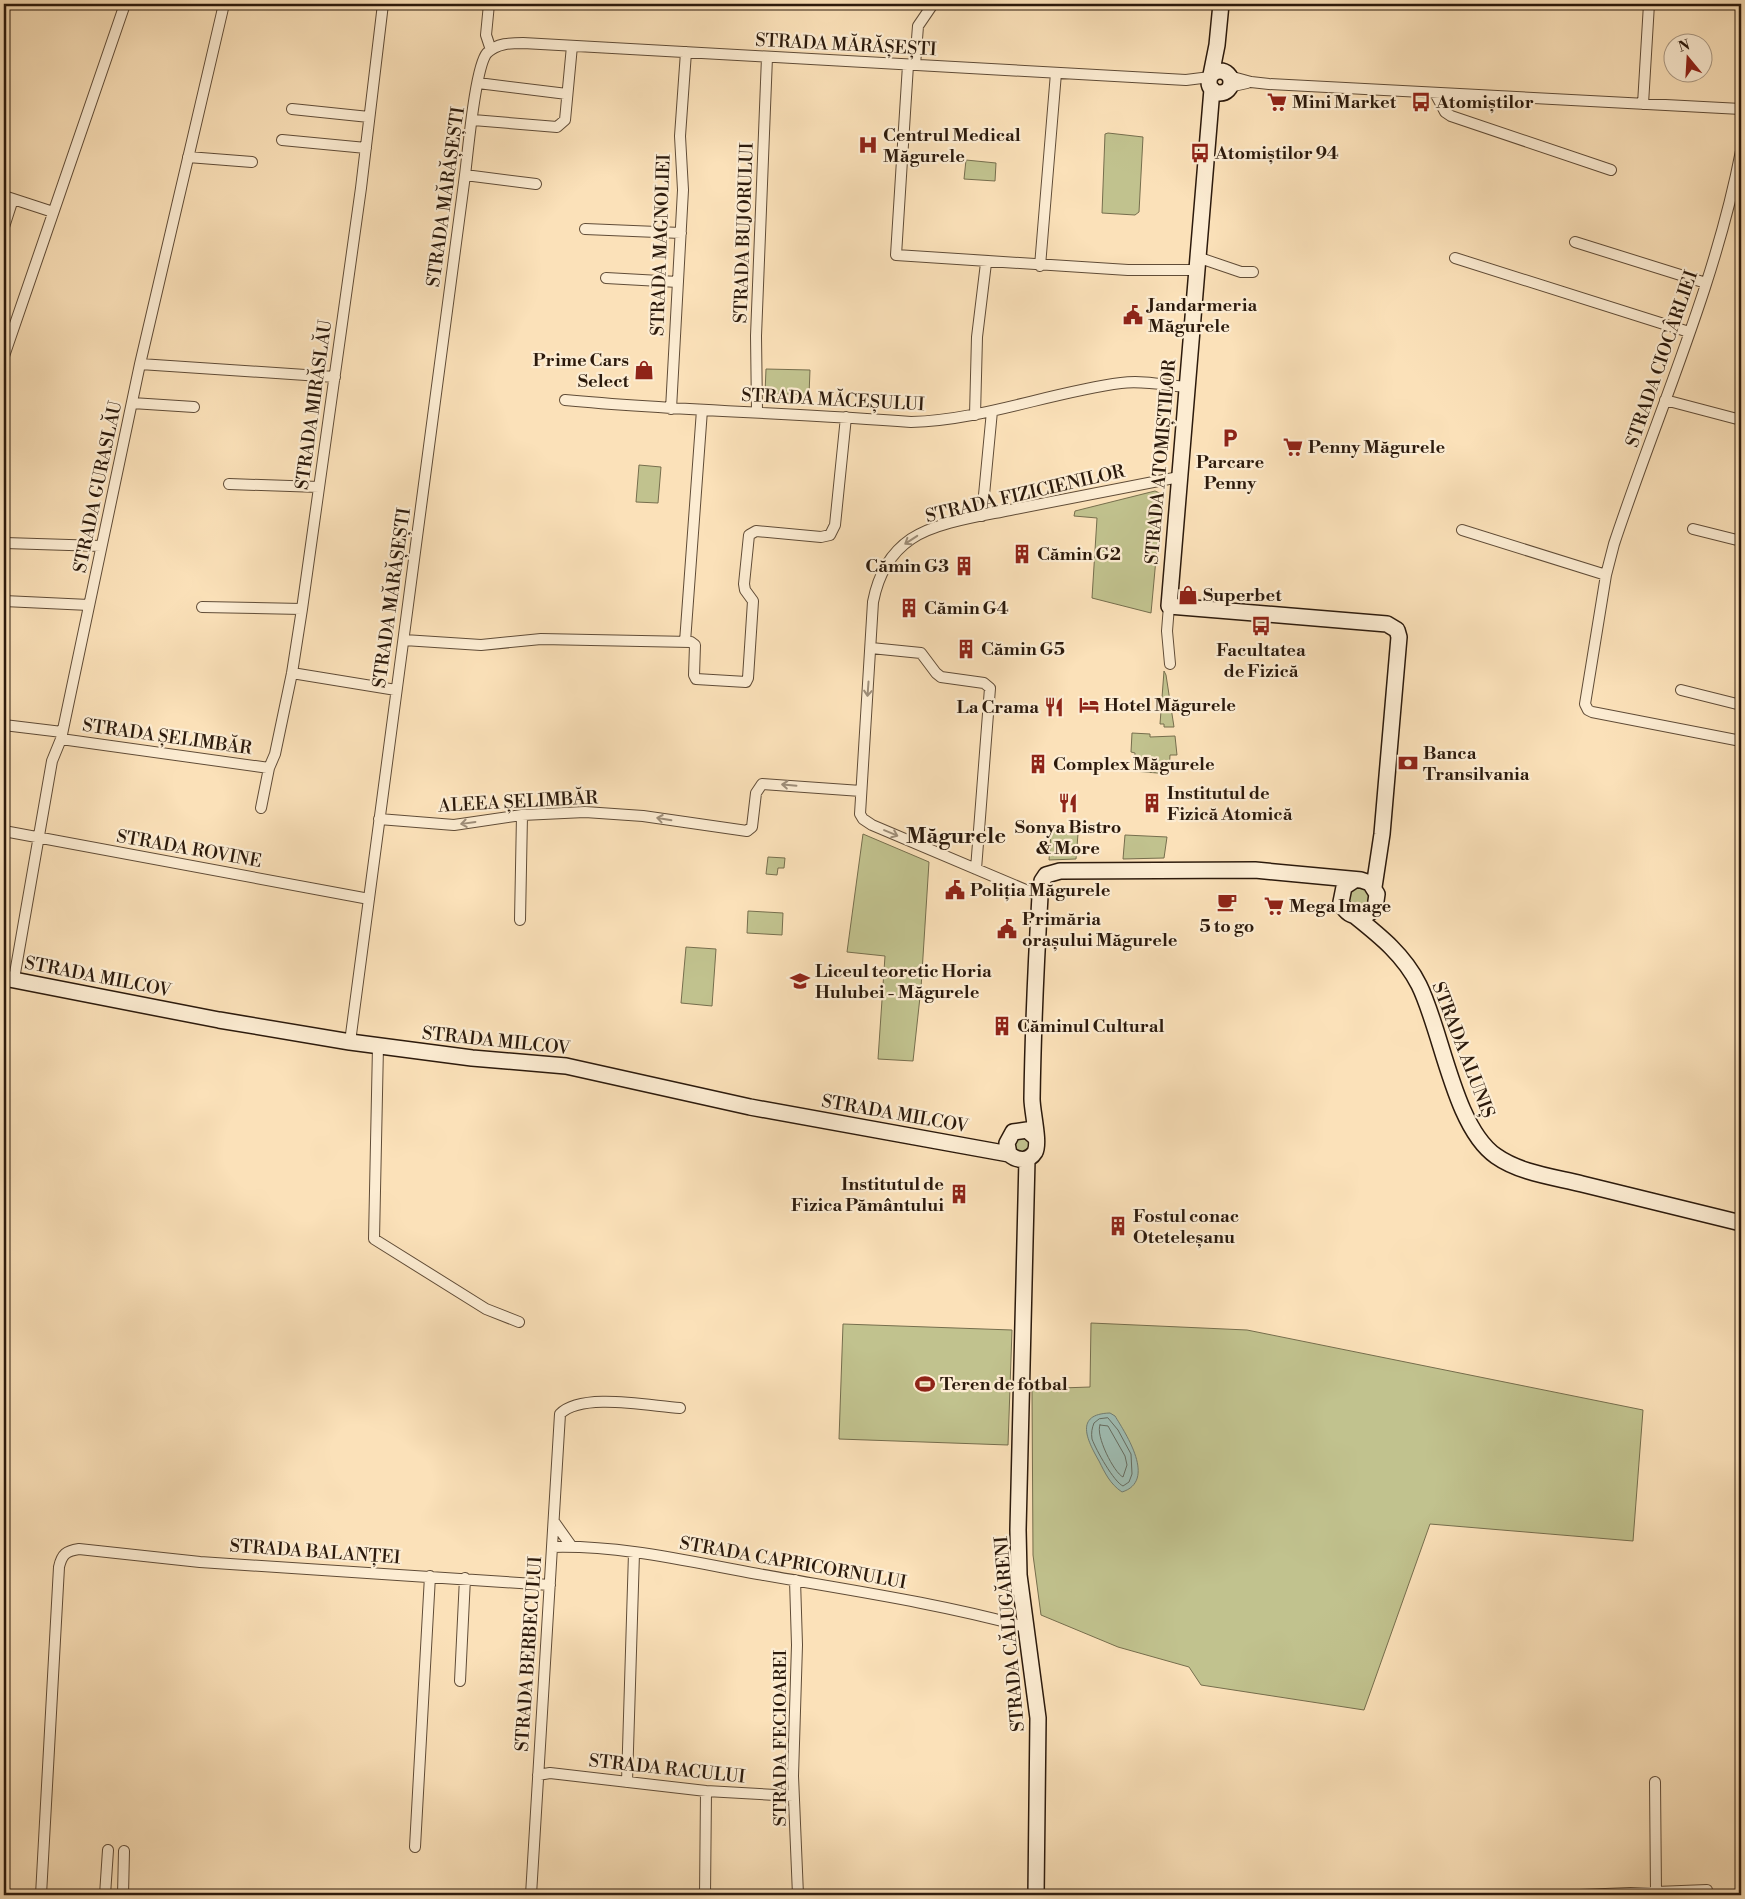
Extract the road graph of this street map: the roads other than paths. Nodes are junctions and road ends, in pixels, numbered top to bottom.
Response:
1 (125, 4) edge
2 (224, 4) edge
3 (383, 4) edge
4 (489, 4) edge
5 (933, 4) edge
6 (1221, 4) edge
7 (1649, 4) edge
8 (572, 46) junction
9 (491, 50) junction
10 (686, 52) junction
11 (768, 57) junction
12 (911, 65) junction
13 (1056, 73) junction
14 (1219, 82) junction
15 (478, 83) junction
16 (1436, 93) junction
17 (567, 94) junction
18 (1643, 104) junction
19 (292, 108) dead end
20 (1741, 109) edge
21 (369, 117) junction
22 (473, 120) junction
23 (282, 140) dead end
24 (366, 148) junction
25 (1741, 151) edge
26 (188, 157) junction
27 (252, 162) dead end
28 (1610, 170) dead end
29 (465, 175) junction
30 (536, 184) dead end
31 (8, 197) edge
32 (53, 212) junction
33 (4, 227) edge
34 (585, 229) dead end
35 (681, 234) junction
36 (1575, 242) dead end
37 (1455, 258) dead end
38 (986, 262) junction
39 (1196, 263) junction
40 (1040, 266) junction
41 (1253, 272) dead end
42 (606, 278) dead end
43 (678, 282) junction
44 (1706, 283) junction
45 (1689, 332) junction
46 (4, 356) edge
47 (140, 364) junction
48 (334, 377) junction
49 (1186, 387) junction
50 (565, 400) dead end
51 (1665, 400) junction
52 (132, 404) junction
53 (194, 407) dead end
54 (671, 409) junction
55 (702, 410) junction
56 (757, 411) junction
57 (992, 411) junction
58 (975, 415) junction
59 (846, 417) junction
60 (1741, 420) edge
61 (1179, 477) junction
62 (229, 484) dead end
63 (319, 487) junction
64 (982, 516) junction
65 (1693, 529) dead end
66 (1462, 530) dead end
67 (1741, 540) edge
68 (4, 543) edge
69 (102, 546) junction
70 (1606, 575) junction
71 (4, 601) edge
72 (89, 605) junction
73 (1168, 606) junction
74 (202, 607) dead end
75 (302, 609) junction
76 (404, 640) junction
77 (685, 642) junction
78 (870, 648) junction
79 (1170, 664) dead end
80 (292, 674) junction
81 (396, 690) junction
82 (1681, 690) dead end
83 (1741, 705) edge
84 (4, 724) edge
85 (62, 735) junction
86 (1741, 741) edge
87 (269, 768) junction
88 (861, 791) junction
89 (261, 808) dead end
90 (522, 815) junction
91 (379, 819) junction
92 (4, 831) edge
93 (37, 838) junction
94 (976, 869) junction
95 (1307, 874) junction
96 (1364, 883) junction
97 (1040, 896) junction
98 (1341, 898) junction
99 (368, 899) junction
100 (1376, 904) junction
101 (1355, 916) junction
102 (520, 920) dead end
103 (1383, 938) junction
104 (9, 978) edge
105 (350, 1042) junction
106 (378, 1046) junction
107 (1032, 1099) junction
108 (1035, 1137) junction
109 (1011, 1141) junction
110 (1027, 1159) junction
111 (1741, 1223) edge
112 (519, 1322) dead end
113 (680, 1408) dead end
114 (554, 1522) junction
115 (572, 1547) junction
116 (552, 1548) junction
117 (634, 1553) junction
118 (430, 1576) junction
119 (465, 1578) junction
120 (795, 1580) junction
121 (550, 1585) junction
122 (1026, 1627) junction
123 (460, 1681) dead end
124 (538, 1775) junction
125 (627, 1782) junction
126 (1655, 1782) dead end
127 (706, 1791) junction
128 (794, 1796) junction
129 (415, 1847) dead end
130 (108, 1850) dead end
131 (124, 1851) dead end
132 (1656, 1892) junction
133 (41, 1895) edge
134 (105, 1895) edge
135 (123, 1895) edge
136 (531, 1895) edge
137 (705, 1895) edge
138 (798, 1895) edge
139 (1036, 1895) edge
140 (1580, 1895) edge
141 (1707, 1895) edge

1 - 32 street
2 - 26 street, STRADA GURASLĂU
3 - 21 street, STRADA MIRĂSLĂU
4 - 9 street
5 - 12 street
6 - 14 main road
7 - 18 street
8 - 9 street, STRADA MĂRĂȘEȘTI
8 - 10 street, STRADA MĂRĂȘEȘTI
8 - 17 street
9 - 15 street, STRADA MĂRĂȘEȘTI
10 - 11 street, STRADA MĂRĂȘEȘTI
10 - 35 street, STRADA MAGNOLIEI
11 - 12 street, STRADA MĂRĂȘEȘTI
11 - 56 street, STRADA BUJORULUI
12 - 13 street, STRADA MĂRĂȘEȘTI
12 - 38 street
13 - 14 street, STRADA MĂRĂȘEȘTI
13 - 40 street
14 - 16 street, STRADA MĂRĂȘEȘTI
14 - 39 main road, STRADA ATOMIȘTILOR
15 - 17 street
15 - 22 street, STRADA MĂRĂȘEȘTI
16 - 18 street, STRADA MĂRĂȘEȘTI
16 - 28 street
17 - 22 street
18 - 20 street, STRADA MĂRĂȘEȘTI
19 - 21 street
21 - 24 street, STRADA MIRĂSLĂU
22 - 29 street, STRADA MĂRĂȘEȘTI
23 - 24 street
24 - 48 street, STRADA MIRĂSLĂU
25 - 44 street, STRADA CIOCÂRLIEI
26 - 27 street
26 - 47 street, STRADA GURASLĂU
29 - 30 street
29 - 76 street, STRADA MĂRĂȘEȘTI
31 - 32 street
31 - 33 street
32 - 46 street
34 - 35 street
35 - 43 street, STRADA MAGNOLIEI
36 - 44 street
37 - 45 street
38 - 40 street
38 - 58 street
39 - 40 street
39 - 41 street
39 - 49 main road, STRADA ATOMIȘTILOR
42 - 43 street
43 - 54 street, STRADA MAGNOLIEI
44 - 45 street, STRADA CIOCÂRLIEI
45 - 51 street, STRADA CIOCÂRLIEI
47 - 48 street
47 - 52 street, STRADA GURASLĂU
48 - 63 street, STRADA MIRĂSLĂU
49 - 57 street, STRADA MĂCEȘULUI
49 - 61 main road, STRADA ATOMIȘTILOR
50 - 54 street, STRADA MĂCEȘULUI
51 - 60 street
51 - 70 street, STRADA CIOCÂRLIEI
52 - 53 street
52 - 69 street, STRADA GURASLĂU
54 - 55 street, STRADA MĂCEȘULUI
55 - 56 street, STRADA MĂCEȘULUI
55 - 77 street
56 - 59 street, STRADA MĂCEȘULUI
57 - 58 street, STRADA MĂCEȘULUI
57 - 64 street
58 - 59 street, STRADA MĂCEȘULUI
59 - 77 street
61 - 64 street, STRADA FIZICIENILOR
61 - 73 main road, STRADA ATOMIȘTILOR
62 - 63 street
63 - 75 street, STRADA MIRĂSLĂU
64 -> 78 street, STRADA FIZICIENILOR
65 - 67 street
66 - 70 street
68 - 69 street
69 - 72 street, STRADA GURASLĂU
70 - 86 street, STRADA CIOCÂRLIEI
71 - 72 street
72 - 85 street, STRADA GURASLĂU
73 - 79 street, STRADA ATOMIȘTILOR
73 - 96 main road
74 - 75 street
75 - 80 street, STRADA MIRĂSLĂU
76 - 77 street
76 - 81 street, STRADA MĂRĂȘEȘTI
78 -> 88 street, STRADA FIZICIENILOR
78 - 94 street
80 - 81 street
80 - 87 street, STRADA MIRĂSLĂU
81 - 91 street, STRADA MĂRĂȘEȘTI
82 - 83 street
84 - 85 street, STRADA ȘELIMBĂR
85 - 87 street, STRADA ȘELIMBĂR
85 - 93 street, STRADA GURASLĂU
87 - 89 street, STRADA MIRĂSLĂU
88 -> 90 street, ALEEA ȘELIMBĂR
88 -> 94 street, STRADA FIZICIENILOR
90 -> 91 street, ALEEA ȘELIMBĂR
90 - 102 street
91 - 99 street, STRADA MĂRĂȘEȘTI
92 - 93 street, STRADA ROVINE
93 - 99 street, STRADA ROVINE
93 - 104 street, STRADA GURASLĂU
94 - 97 street, STRADA FIZICIENILOR
95 - 96 main road
95 - 97 main road
95 - 98 main road
96 - 98 main road
96 - 100 main road
97 - 107 main road
98 - 101 main road
99 - 105 street, STRADA MĂRĂȘEȘTI
100 - 101 main road
100 - 103 main road, STRADA ALUNIȘ
101 - 103 main road, STRADA ALUNIȘ
103 - 111 main road, STRADA ALUNIȘ
104 - 105 main road, STRADA MILCOV
105 - 106 main road, STRADA MILCOV
106 - 109 main road, STRADA MILCOV
106 - 112 street
107 - 108 main road
107 - 109 main road
108 - 109 main road
108 - 110 main road
109 - 110 main road
110 - 122 main road, STRADA CĂLUGĂRENI
113 - 114 street, STRADA BERBECULUI
114 - 115 street
114 - 116 street, STRADA BERBECULUI
115 - 116 street, STRADA CAPRICORNULUI
115 - 117 street, STRADA CAPRICORNULUI
116 - 121 street, STRADA BERBECULUI
117 - 120 street, STRADA CAPRICORNULUI
117 - 125 street
118 - 119 street, STRADA BALANȚEI
118 - 129 street
118 - 133 street, STRADA BALANȚEI
119 - 121 street, STRADA BALANȚEI
119 - 123 street
120 - 122 street, STRADA CAPRICORNULUI
120 - 128 street, STRADA FECIOAREI
121 - 124 street, STRADA BERBECULUI
122 - 139 main road, STRADA CĂLUGĂRENI
124 - 125 street, STRADA RACULUI
124 - 136 street, STRADA BERBECULUI
125 - 127 street, STRADA RACULUI
126 - 132 street
127 - 128 street, STRADA RACULUI
127 - 137 street
128 - 138 street, STRADA FECIOAREI
130 - 134 street
131 - 135 street
132 - 140 street
132 - 141 street

